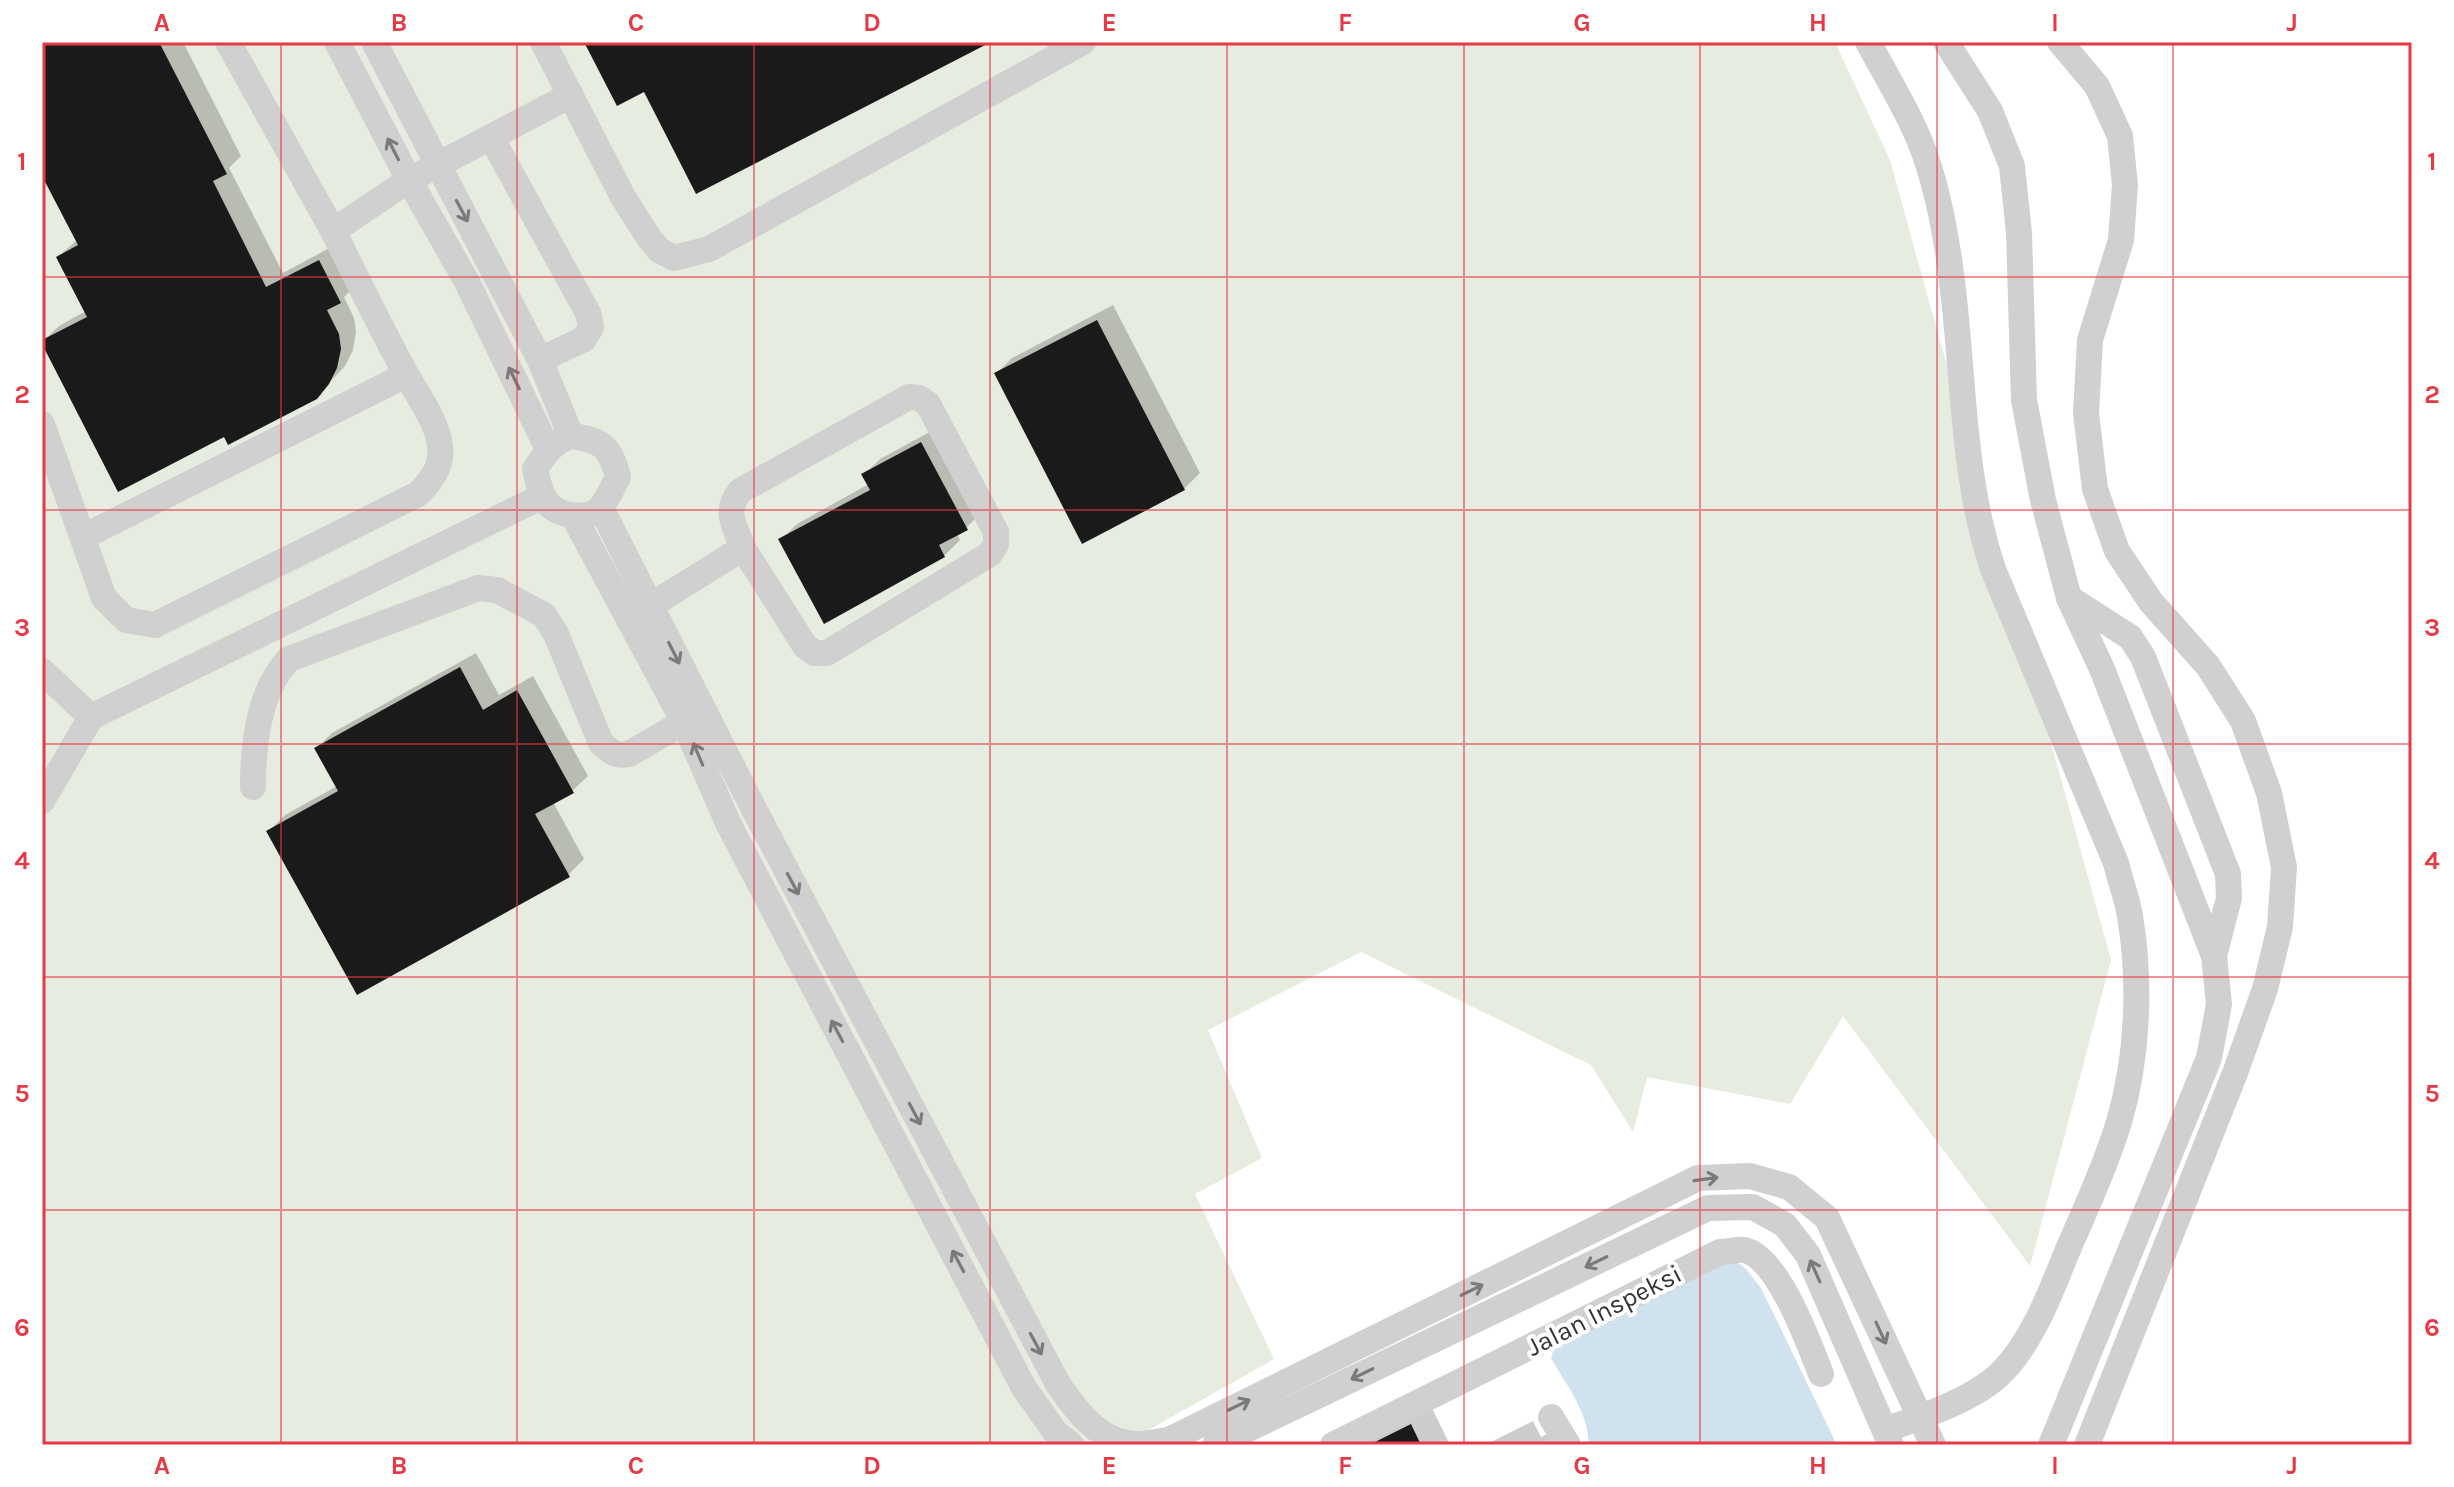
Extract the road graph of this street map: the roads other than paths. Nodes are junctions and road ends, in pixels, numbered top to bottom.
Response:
1 (228, 42) edge
2 (337, 42) edge
3 (374, 42) edge
4 (543, 42) edge
5 (1083, 42) edge
6 (1868, 42) edge
7 (1946, 42) edge
8 (2060, 42) edge
9 (571, 95) junction
10 (492, 139) junction
11 (438, 166) junction
12 (409, 180) junction
13 (333, 231) junction
14 (540, 360) junction
15 (406, 375) junction
16 (42, 424) edge
17 (560, 442) junction
18 (543, 496) junction
19 (601, 508) junction
20 (574, 517) junction
21 (83, 537) junction
22 (743, 548) junction
23 (2069, 598) junction
24 (650, 606) junction
25 (42, 671) edge
26 (91, 717) junction
27 (695, 718) junction
28 (253, 787) dead end
29 (42, 801) edge
30 (2214, 956) junction
31 (1821, 1374) dead end
32 (1551, 1417) dead end
33 (1920, 1417) junction
34 (1888, 1438) edge
35 (1071, 1445) edge
36 (1215, 1445) edge
37 (1333, 1445) edge
38 (1568, 1445) edge
39 (1933, 1445) edge
40 (2051, 1445) edge
41 (2087, 1445) edge

1 - 13 lane
12 -> 2 lane
3 - 11 lane
4 - 9 lane
5 - 9 lane
6 - 33 lane
7 - 23 lane
8 - 41 lane
9 - 10 lane
10 - 11 lane
10 - 14 lane
11 - 12 lane
11 -> 14 lane
12 - 13 lane
17 -> 12 lane
13 - 15 lane
14 - 17 lane
15 - 21 lane
15 - 21 lane
16 - 21 lane
17 - 18 lane
17 - 19 lane
18 - 20 lane
18 - 26 lane
19 - 20 lane
19 - 24 lane
20 - 27 lane
22 - 22 lane
22 - 24 lane
23 - 30 lane
23 - 30 lane
24 -> 27 lane
25 - 26 lane
26 - 29 lane
27 - 28 lane
27 -> 33 lane
35 -> 27 lane
30 - 40 lane
31 - 37 lane, Jalan Inspeksi
32 - 38 lane
33 - 34 lane
33 - 39 lane
34 -> 36 lane

